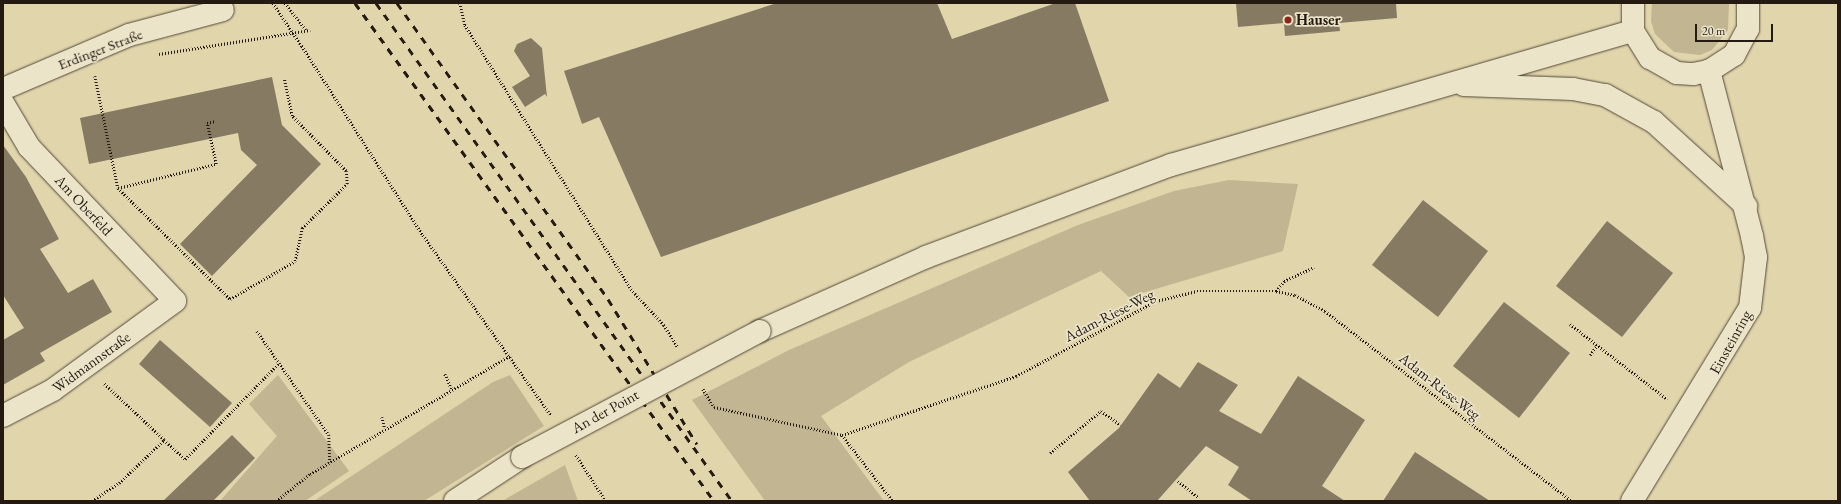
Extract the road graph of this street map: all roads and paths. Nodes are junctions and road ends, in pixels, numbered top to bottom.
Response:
1 (272, 3) edge
2 (285, 3) edge
3 (460, 3) edge
4 (1633, 3) edge
5 (1748, 3) edge
6 (223, 10) dead end
7 (306, 30) junction
8 (310, 30) dead end
9 (1633, 31) junction
10 (152, 56) dead end
11 (93, 69) dead end
12 (1709, 71) junction
13 (284, 79) dead end
14 (1447, 84) junction
15 (3, 89) edge
16 (3, 103) edge
17 (216, 121) dead end
18 (118, 188) junction
19 (1746, 206) junction
20 (1314, 267) dead end
21 (1276, 291) junction
22 (175, 301) joint
23 (1570, 324) dead end
24 (257, 331) dead end
25 (1597, 345) junction
26 (680, 350) dead end
27 (1590, 354) dead end
28 (511, 355) junction
29 (279, 363) junction
30 (86, 367) junction
31 (445, 374) dead end
32 (699, 382) dead end
33 (452, 390) junction
34 (1667, 400) dead end
35 (3, 416) edge
36 (382, 417) dead end
37 (554, 421) dead end
38 (1121, 425) dead end
39 (385, 429) junction
40 (842, 435) junction
41 (164, 440) junction
42 (571, 447) dead end
43 (1050, 453) dead end
44 (330, 462) junction
45 (1178, 481) dead end
46 (1199, 498) dead end
47 (92, 501) edge
48 (276, 501) edge
49 (455, 501) edge
50 (606, 501) edge
51 (893, 501) edge
52 (1572, 501) edge
53 (1632, 501) edge

1 - 28 path, bridge
2 - 7 path
3 - 26 path
4 - 9 street
5 - 12 street
6 - 15 street, Erdinger Straße
7 - 8 path
7 - 10 path
9 - 12 street
9 - 14 street, An der Point
11 - 18 path
12 - 19 street, Einsteinring
13 - 18 path
14 - 19 street
14 - 49 street, An der Point, bridge
16 - 22 street, Am Oberfeld
17 - 18 path
19 - 53 street, Einsteinring
20 - 21 path
21 - 40 path, Adam-Riese-Weg
21 - 52 path, Adam-Riese-Weg
22 - 30 street, Widmannstraße
23 - 25 path
24 - 29 path
25 - 27 path
25 - 34 path
28 - 33 path
28 - 37 path
29 - 41 path
29 - 44 path
30 - 35 street, Widmannstraße
30 - 41 path
31 - 33 path
32 - 40 path
33 - 39 path
36 - 39 path
38 - 43 path
39 - 44 path
40 - 51 path
41 - 47 path
42 - 50 path
44 - 48 path
45 - 46 path

